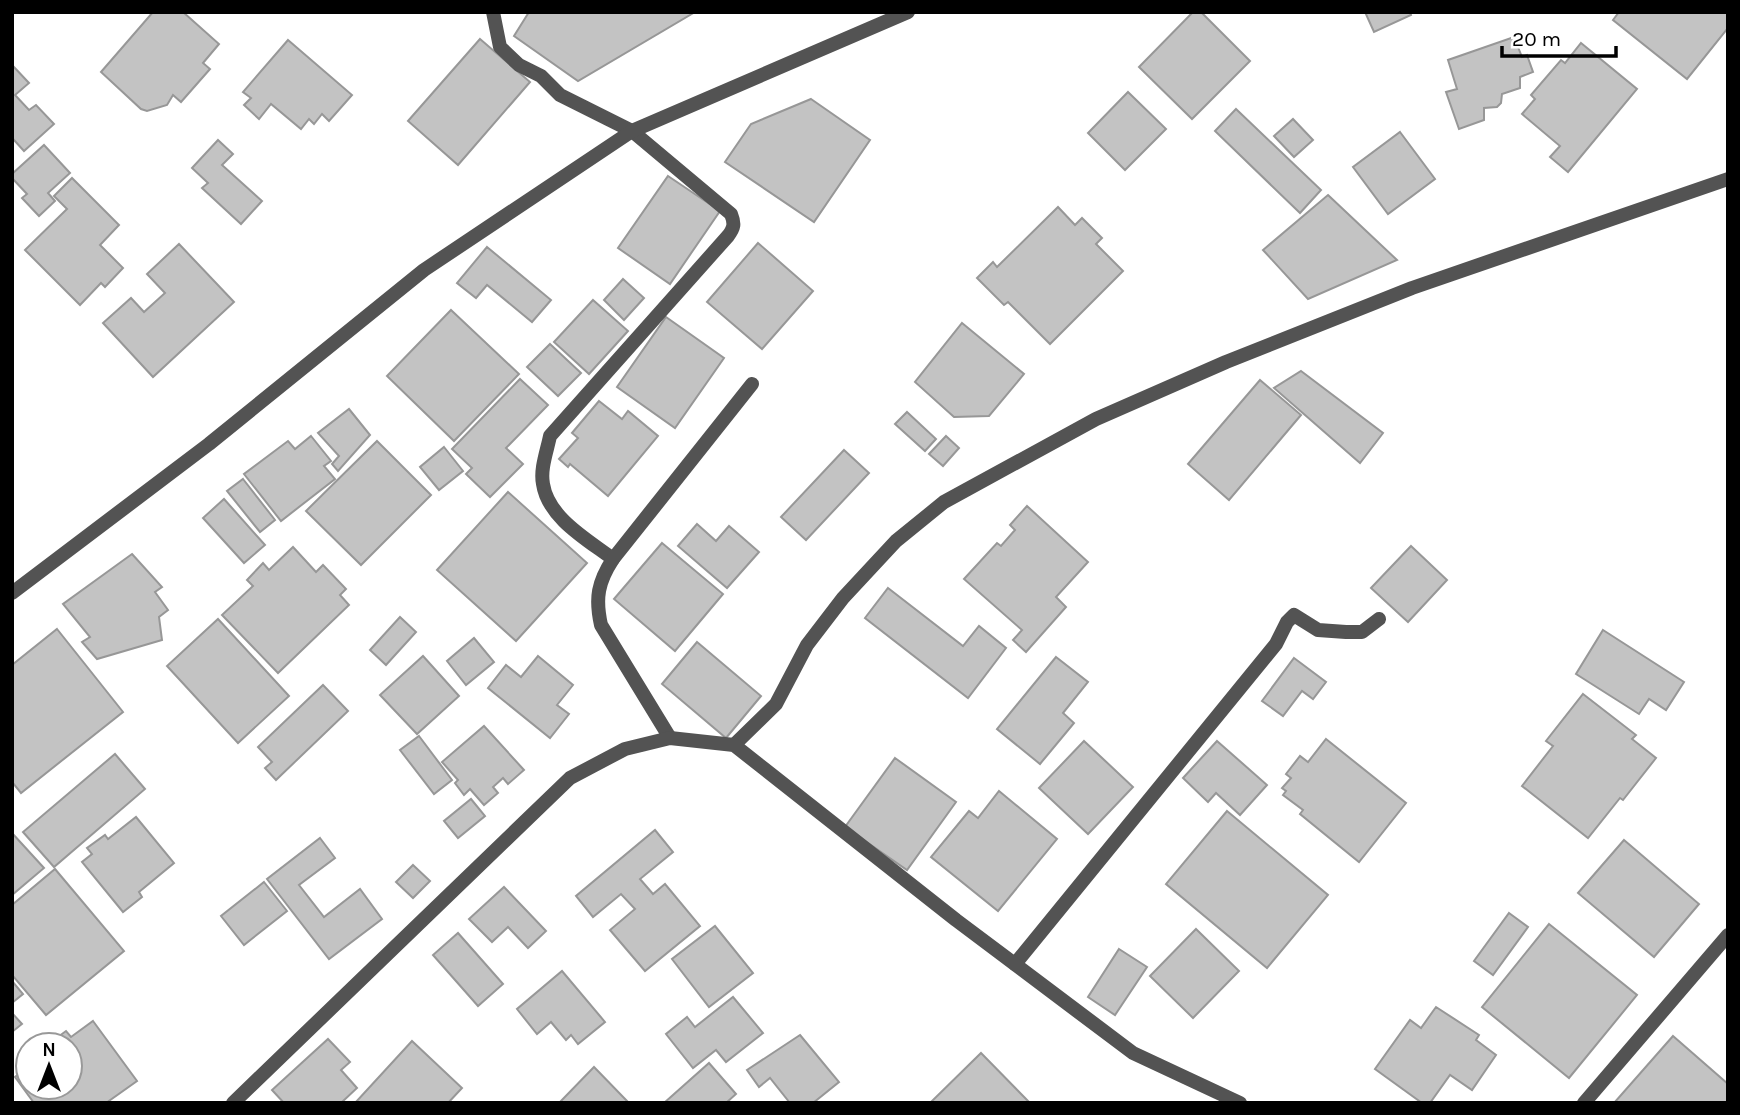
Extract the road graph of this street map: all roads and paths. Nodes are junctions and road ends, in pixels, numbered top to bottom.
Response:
1 (494, 12) edge
2 (908, 12) edge
3 (632, 131) junction
4 (1728, 179) edge
5 (752, 384) dead end
6 (613, 559) junction
7 (12, 593) edge
8 (1379, 619) dead end
9 (670, 738) junction
10 (734, 745) junction
11 (1728, 935) edge
12 (1015, 964) junction
13 (233, 1103) edge
14 (1240, 1103) edge
15 (1584, 1103) edge

1 - 3 street
2 - 3 street
3 - 6 street
3 - 7 street
4 - 10 street
5 - 6 street
6 - 9 street
8 - 12 street
9 - 10 street
9 - 13 street
10 - 12 street
11 - 15 street
12 - 14 street

